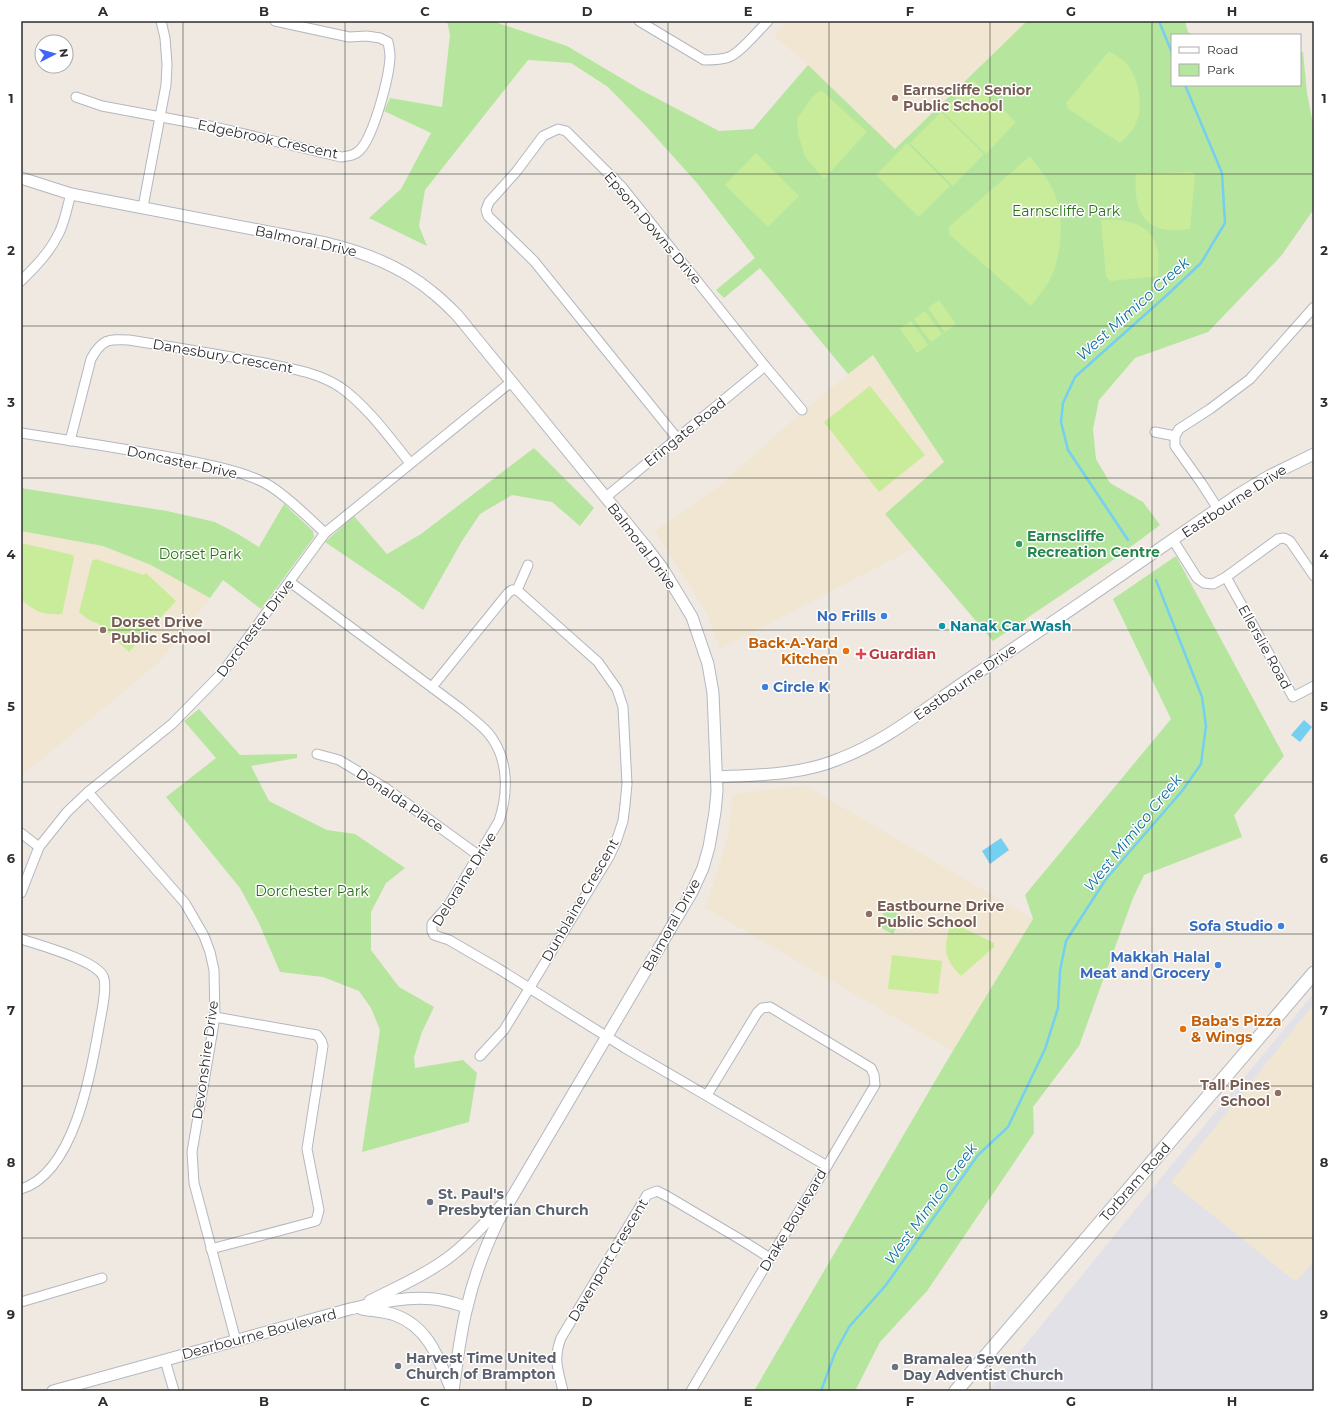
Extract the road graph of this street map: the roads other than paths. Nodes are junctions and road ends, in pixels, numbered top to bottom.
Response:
1 (161, 21) edge
2 (275, 21) edge
3 (639, 21) edge
4 (768, 21) edge
5 (76, 97) dead end
6 (160, 117) junction
7 (21, 178) edge
8 (71, 194) junction
9 (142, 207) junction
10 (21, 282) edge
11 (1314, 307) edge
12 (765, 366) junction
13 (511, 382) junction
14 (802, 410) dead end
15 (1155, 432) dead end
16 (21, 433) edge
17 (1175, 436) junction
18 (676, 438) junction
19 (70, 441) junction
20 (1314, 454) edge
21 (410, 463) junction
22 (606, 497) junction
23 (1218, 509) junction
24 (325, 533) junction
25 (1173, 540) junction
26 (528, 565) dead end
27 (1314, 576) edge
28 (1226, 577) junction
29 (290, 582) junction
30 (517, 590) junction
31 (1314, 686) edge
32 (432, 687) junction
33 (317, 754) dead end
34 (716, 777) junction
35 (88, 792) junction
36 (21, 832) edge
37 (39, 848) junction
38 (478, 855) junction
39 (21, 893) edge
40 (21, 939) edge
41 (1314, 973) edge
42 (529, 988) junction
43 (215, 1017) junction
44 (607, 1036) junction
45 (480, 1056) dead end
46 (707, 1095) junction
47 (828, 1166) junction
48 (21, 1189) edge
49 (513, 1194) junction
50 (211, 1249) junction
51 (770, 1258) junction
52 (102, 1278) dead end
53 (21, 1302) edge
54 (467, 1307) junction
55 (355, 1308) junction
56 (236, 1341) junction
57 (165, 1360) junction
58 (53, 1391) edge
59 (174, 1391) edge
60 (452, 1391) edge
61 (563, 1391) edge
62 (691, 1391) edge
63 (956, 1391) edge

1 - 6 street
2 - 6 street, Edgebrook Crescent
3 - 4 street
5 - 6 street
6 - 9 street
7 - 8 street, Balmoral Drive
8 - 9 street, Balmoral Drive
8 - 10 street
9 - 13 street, Balmoral Drive
11 - 17 street
12 - 14 street, Epsom Downs Drive
12 - 18 street, Eringate Road
12 - 18 street, Epsom Downs Drive
13 - 21 street, Dorchester Drive
13 - 22 street, Balmoral Drive
15 - 17 street
16 - 19 street, Doncaster Drive
17 - 23 street
18 - 22 street, Eringate Road
19 - 21 street, Danesbury Crescent
19 - 24 street, Doncaster Drive
20 - 23 street, Eastbourne Drive
21 - 24 street, Dorchester Drive
22 - 34 street, Balmoral Drive
23 - 25 street, Eastbourne Drive
24 - 29 street, Dorchester Drive
25 - 28 street
25 - 34 street, Eastbourne Drive
26 - 30 street
27 - 28 street
28 - 31 street, Ellerslie Road
29 - 32 street, Deloraine Drive
29 - 35 street, Dorchester Drive
30 - 32 street
30 - 42 street, Dunblaine Crescent
32 - 38 street, Deloraine Drive
33 - 38 street, Donalda Place
34 - 44 street, Balmoral Drive
35 - 37 street, Dorchester Drive
35 - 43 street, Devonshire Drive
36 - 37 street
37 - 39 street, Dorchester Drive
38 - 42 street, Deloraine Drive
40 - 48 street
41 - 63 main road, Torbram Road
42 - 44 street, Deloraine Drive
42 - 45 street, Dunblaine Crescent
43 - 50 street, Devonshire Drive
43 - 50 street
44 - 46 street, Drake Boulevard
44 - 49 street, Balmoral Drive
46 - 47 street, Drake Boulevard
46 - 47 street
47 - 51 street, Drake Boulevard
49 - 54 street, Balmoral Drive
49 - 55 street
50 - 56 street, Devonshire Drive
51 - 61 street, Davenport Crescent
51 - 62 street, Drake Boulevard
52 - 53 street
54 - 55 street, Dearbourne Boulevard
54 - 60 street, Balmoral Drive
55 - 56 street, Dearbourne Boulevard
55 - 60 street
56 - 57 street, Dearbourne Boulevard
57 - 58 street, Dearbourne Boulevard
57 - 59 street

